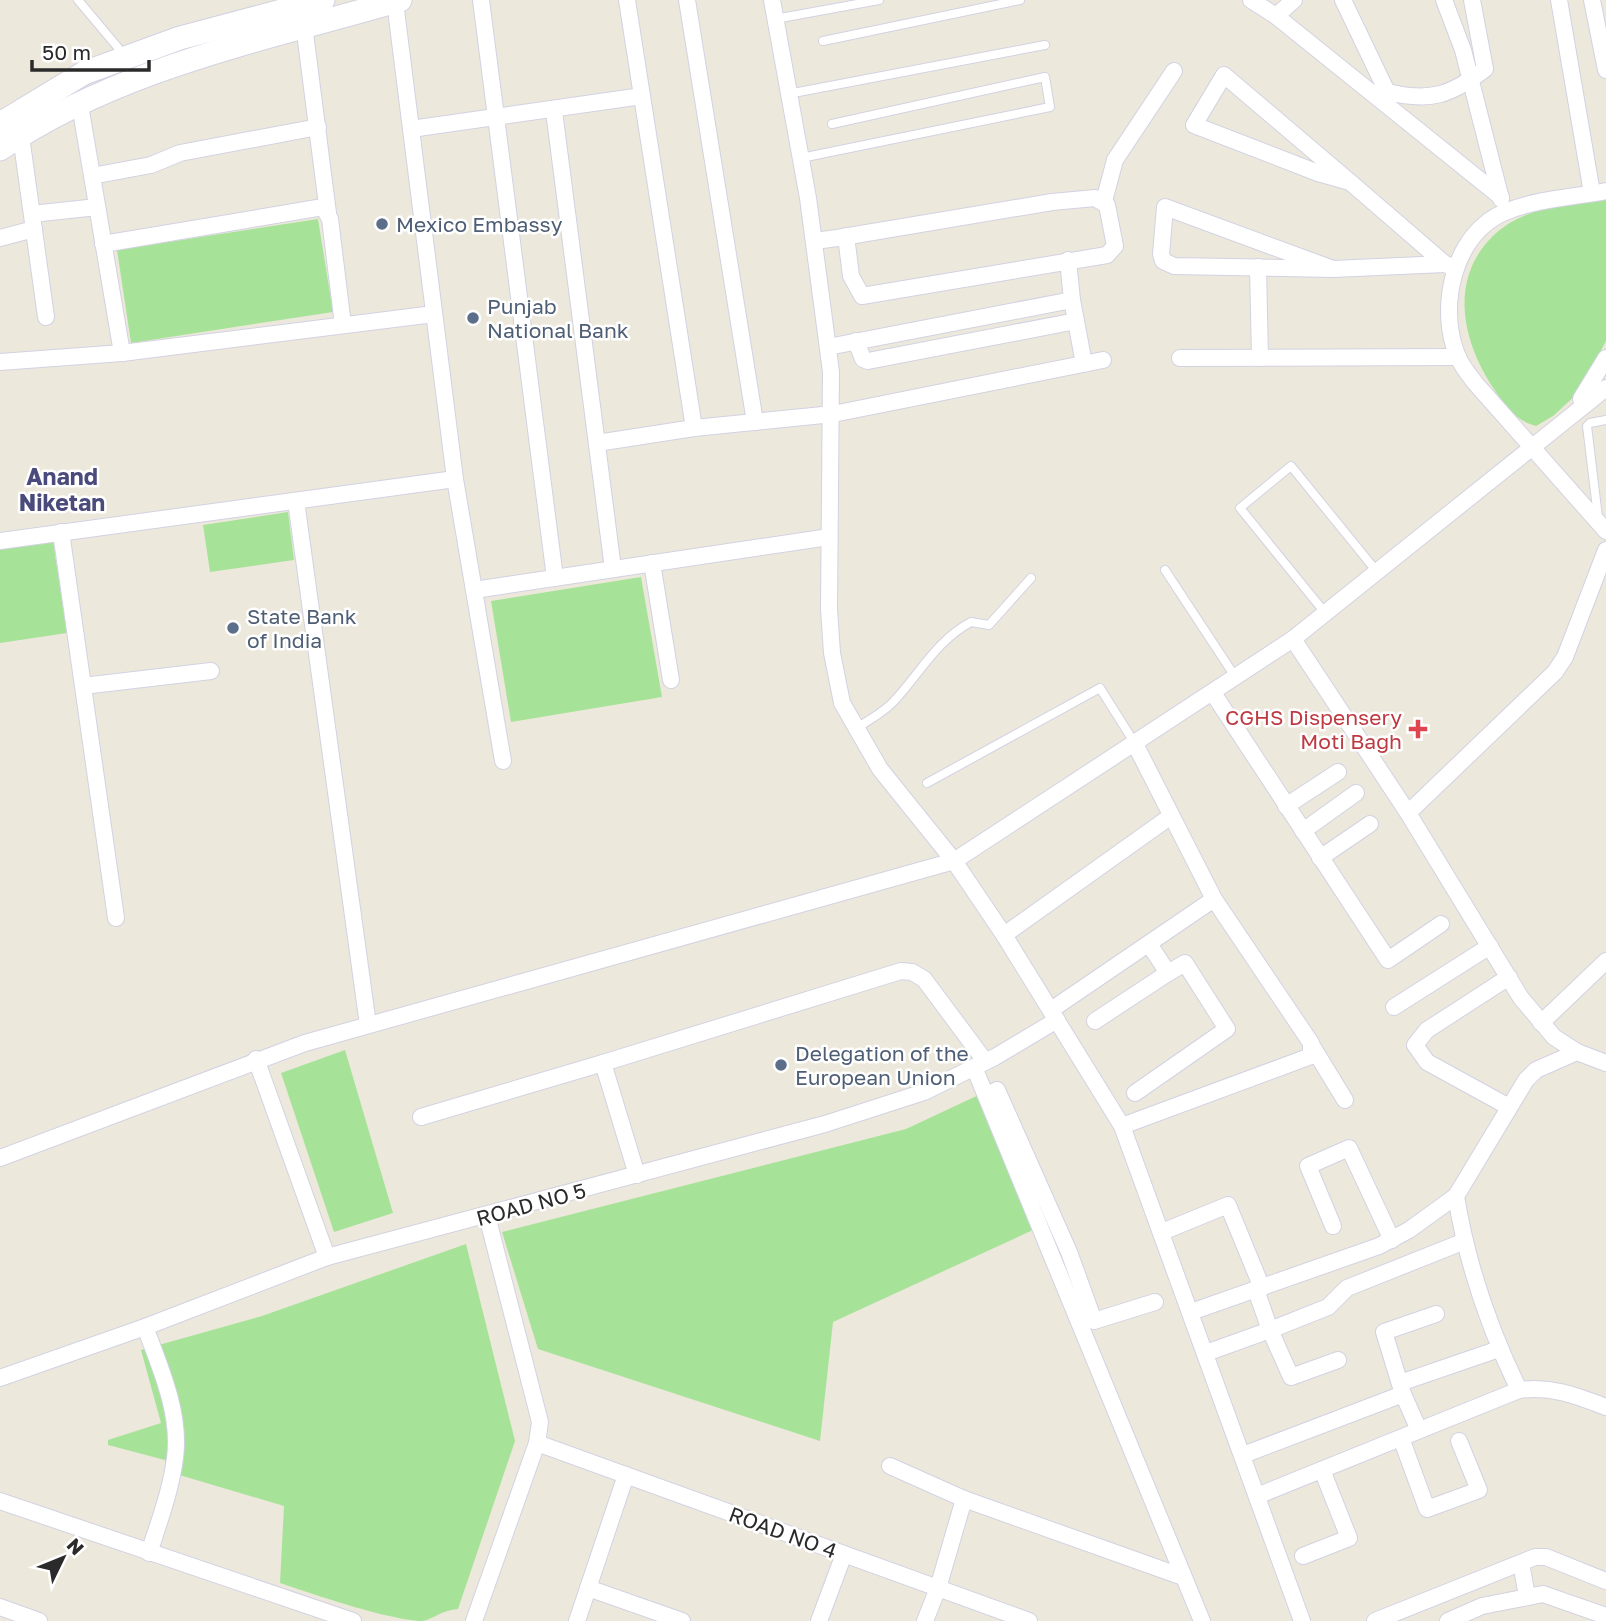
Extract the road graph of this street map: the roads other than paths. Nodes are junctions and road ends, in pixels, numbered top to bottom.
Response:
1 (78, 0) edge
2 (323, 0) edge
3 (481, 0) edge
4 (627, 0) edge
5 (687, 0) edge
6 (772, 0) edge
7 (879, 0) edge
8 (1020, 0) edge
9 (1251, 0) edge
10 (1294, 0) edge
11 (1343, 0) edge
12 (1444, 0) edge
13 (1472, 0) edge
14 (1559, 0) edge
15 (1592, 0) edge
16 (397, 7) edge
17 (1276, 16) junction
18 (775, 19) junction
19 (305, 34) junction
20 (822, 41) dead end
21 (1045, 45) dead end
22 (127, 58) junction
23 (1606, 70) edge
24 (1174, 71) dead end
25 (1470, 80) junction
26 (788, 94) junction
27 (642, 96) junction
28 (554, 111) junction
29 (82, 117) junction
30 (496, 118) junction
31 (0, 124) edge
32 (832, 124) dead end
33 (317, 127) junction
34 (411, 129) junction
35 (23, 147) junction
36 (0, 149) edge
37 (801, 158) junction
38 (92, 176) junction
39 (1350, 182) junction
40 (1599, 192) edge
41 (1104, 201) junction
42 (1502, 205) junction
43 (97, 207) junction
44 (328, 213) junction
45 (33, 222) junction
46 (846, 236) junction
47 (0, 238) edge
48 (815, 242) junction
49 (103, 244) junction
50 (1068, 260) junction
51 (1450, 266) junction
52 (1258, 267) junction
53 (1333, 269) junction
54 (1072, 300) junction
55 (434, 314) junction
56 (46, 317) dead end
57 (1076, 321) junction
58 (343, 325) junction
59 (856, 341) junction
60 (828, 346) junction
61 (122, 353) junction
62 (1180, 358) dead end
63 (1259, 358) junction
64 (1458, 358) junction
65 (1606, 358) edge
66 (1103, 360) dead end
67 (0, 362) edge
68 (1084, 364) junction
69 (1606, 388) edge
70 (1575, 411) junction
71 (826, 415) junction
72 (1606, 420) edge
73 (755, 422) junction
74 (694, 428) junction
75 (597, 443) junction
76 (1531, 446) junction
77 (455, 479) junction
78 (296, 501) junction
79 (1603, 527) edge
80 (61, 532) junction
81 (822, 538) junction
82 (0, 541) edge
83 (1606, 550) edge
84 (652, 563) junction
85 (613, 569) junction
86 (1165, 570) dead end
87 (1378, 573) junction
88 (555, 578) junction
89 (1031, 578) dead end
90 (474, 590) junction
91 (1325, 614) junction
92 (1293, 639) junction
93 (211, 671) dead end
94 (1236, 678) junction
95 (671, 680) dead end
96 (83, 686) junction
97 (1213, 694) junction
98 (856, 729) junction
99 (1134, 742) junction
100 (503, 761) dead end
101 (1338, 772) dead end
102 (927, 783) dead end
103 (1356, 793) dead end
104 (1286, 806) junction
105 (1408, 813) junction
106 (1171, 816) junction
107 (1370, 824) dead end
108 (1303, 831) junction
109 (1320, 858) junction
110 (954, 861) junction
111 (1214, 899) junction
112 (116, 918) dead end
113 (1441, 924) dead end
114 (1004, 935) junction
115 (1149, 944) junction
116 (1490, 946) junction
117 (1606, 961) edge
118 (1168, 973) junction
119 (1509, 977) junction
120 (1394, 1007) dead end
121 (1054, 1015) junction
122 (1095, 1021) dead end
123 (1541, 1023) junction
124 (368, 1025) junction
125 (1312, 1046) junction
126 (1577, 1052) junction
127 (256, 1059) junction
128 (603, 1063) junction
129 (1606, 1063) edge
130 (980, 1064) junction
131 (1135, 1093) dead end
132 (986, 1096) junction
133 (1345, 1100) dead end
134 (1509, 1107) junction
135 (421, 1117) dead end
136 (1122, 1126) junction
137 (3, 1151) edge
138 (637, 1175) junction
139 (1456, 1196) junction
140 (487, 1216) junction
141 (1333, 1226) dead end
142 (1162, 1232) junction
143 (1392, 1240) junction
144 (1465, 1241) junction
145 (327, 1257) junction
146 (1340, 1260) junction
147 (1351, 1286) junction
148 (1259, 1289) junction
149 (1154, 1302) dead end
150 (1191, 1312) junction
151 (1436, 1314) dead end
152 (145, 1327) junction
153 (1270, 1330) junction
154 (1499, 1349) junction
155 (1206, 1353) junction
156 (1338, 1360) dead end
157 (0, 1378) edge
158 (1402, 1389) junction
159 (1519, 1390) junction
160 (1606, 1407) edge
161 (1419, 1430) junction
162 (1401, 1438) junction
163 (1459, 1441) dead end
164 (537, 1443) junction
165 (1243, 1455) junction
166 (890, 1466) dead end
167 (1322, 1470) junction
168 (626, 1475) junction
169 (1257, 1496) junction
170 (964, 1499) junction
171 (0, 1501) edge
172 (149, 1553) junction
173 (844, 1554) junction
174 (1303, 1556) dead end
175 (1521, 1563) junction
176 (1183, 1577) junction
177 (1606, 1581) edge
178 (588, 1588) junction
179 (939, 1588) junction
180 (1527, 1596) junction
181 (0, 1607) edge
182 (1606, 1616) edge
183 (39, 1621) edge
184 (353, 1621) edge
185 (474, 1621) edge
186 (577, 1621) edge
187 (682, 1621) edge
188 (819, 1621) edge
189 (925, 1621) edge
190 (1029, 1621) edge
191 (1202, 1621) edge
192 (1302, 1621) edge
193 (1375, 1621) edge
194 (1448, 1621) edge

1 - 22 lane
2 - 22 street
3 - 30 street
4 - 27 street
5 - 73 street
6 - 18 street
7 - 18 lane
8 - 20 lane
9 - 17 street
10 - 17 street
11 - 25 street
12 - 25 street
13 - 25 street
14 - 40 street
15 - 23 street
16 - 19 street
16 - 34 street
17 - 42 street
18 - 26 street
19 - 29 street
19 - 33 street
21 - 26 lane
22 - 31 street
24 - 41 street
25 - 42 street
26 - 37 street
27 - 28 street
27 - 74 street
28 - 30 street
28 - 75 street
29 - 35 street
29 - 38 street
30 - 34 street
30 - 88 street
32 - 37 lane
33 - 38 street
33 - 44 street
34 - 55 street
35 - 36 street
35 - 45 street
37 - 48 street
38 - 43 street
39 - 39 street
39 - 51 street
40 - 42 street
41 - 46 street
41 - 50 street
42 - 51 street
43 - 45 street
43 - 49 street
44 - 49 street
44 - 58 street
45 - 47 street
45 - 56 street
46 - 48 street
46 - 50 street
48 - 60 street
49 - 61 street
50 - 54 street
51 - 53 street
51 - 64 street
52 - 53 street
52 - 53 street
52 - 63 street
54 - 57 street
54 - 59 street
55 - 58 street
55 - 77 street
57 - 59 street
57 - 68 street
58 - 61 street
59 - 60 street
60 - 71 street
61 - 67 street
62 - 63 street
63 - 64 street
64 - 76 street
65 - 70 street
66 - 68 street
68 - 71 street
69 - 70 street
70 - 76 street
71 - 73 street
71 - 81 street
72 - 79 lane
73 - 74 street
74 - 75 street
75 - 85 street
76 - 79 street
76 - 87 street
77 - 78 street
77 - 90 street
78 - 80 street
78 - 124 street
80 - 82 street
80 - 96 street
81 - 84 street
81 - 98 street
83 - 105 street
84 - 85 street
84 - 95 street
85 - 88 street
86 - 94 lane
87 - 91 street
87 - 91 lane
88 - 90 street
89 - 98 lane
90 - 100 street
91 - 92 street
92 - 94 street
92 - 105 street
93 - 96 street
94 - 97 street
96 - 112 street
97 - 99 street
97 - 104 street
98 - 110 street
99 - 102 lane
99 - 106 street
99 - 110 street
101 - 104 street
103 - 108 street
104 - 108 street
105 - 116 street
106 - 111 street
106 - 114 street
107 - 109 street
108 - 109 street
109 - 113 street
110 - 114 street
110 - 124 street
111 - 115 street, ROAD NO 5
111 - 125 street
114 - 121 street
115 - 118 street
115 - 121 street, ROAD NO 5
116 - 119 street
116 - 120 street
117 - 123 street
118 - 122 street
118 - 131 street
119 - 123 street
119 - 134 street
121 - 130 street, ROAD NO 5
121 - 136 street
123 - 126 street
124 - 127 street
125 - 133 street
125 - 136 street
126 - 129 street
126 - 134 street
127 - 137 street
127 - 145 street
128 - 130 street
128 - 135 street
128 - 138 street
130 - 132 street
130 - 138 street, ROAD NO 5
132 - 149 street
132 - 176 street
134 - 139 street
136 - 142 street
138 - 140 street, ROAD NO 5
139 - 143 street
139 - 144 street
140 - 145 street, ROAD NO 5
140 - 164 street
141 - 143 street
142 - 148 street
142 - 150 street
143 - 146 street
144 - 147 street
144 - 154 street
145 - 152 street, ROAD NO 5
146 - 147 street
146 - 148 street
147 - 153 street
148 - 150 street
148 - 153 street
150 - 155 street
151 - 158 street
152 - 157 street, ROAD NO 5
152 - 172 street
153 - 155 street
153 - 156 street
154 - 158 street
154 - 159 street
155 - 165 street
158 - 161 street
158 - 165 street
159 - 160 street
159 - 161 street
161 - 162 street
162 - 163 street
162 - 167 street
164 - 168 street, ROAD NO 4
164 - 185 street
165 - 169 street
166 - 170 street
167 - 169 street
167 - 174 street
168 - 173 street, ROAD NO 4
168 - 178 street
169 - 192 street
170 - 176 street
170 - 179 street
171 - 172 street
172 - 184 street
173 - 179 street, ROAD NO 4
173 - 188 street
175 - 177 street
175 - 180 street
175 - 193 street
176 - 191 street
178 - 186 street
178 - 187 street
179 - 189 street
179 - 190 street, ROAD NO 4
180 - 182 street
180 - 194 street
181 - 183 street

